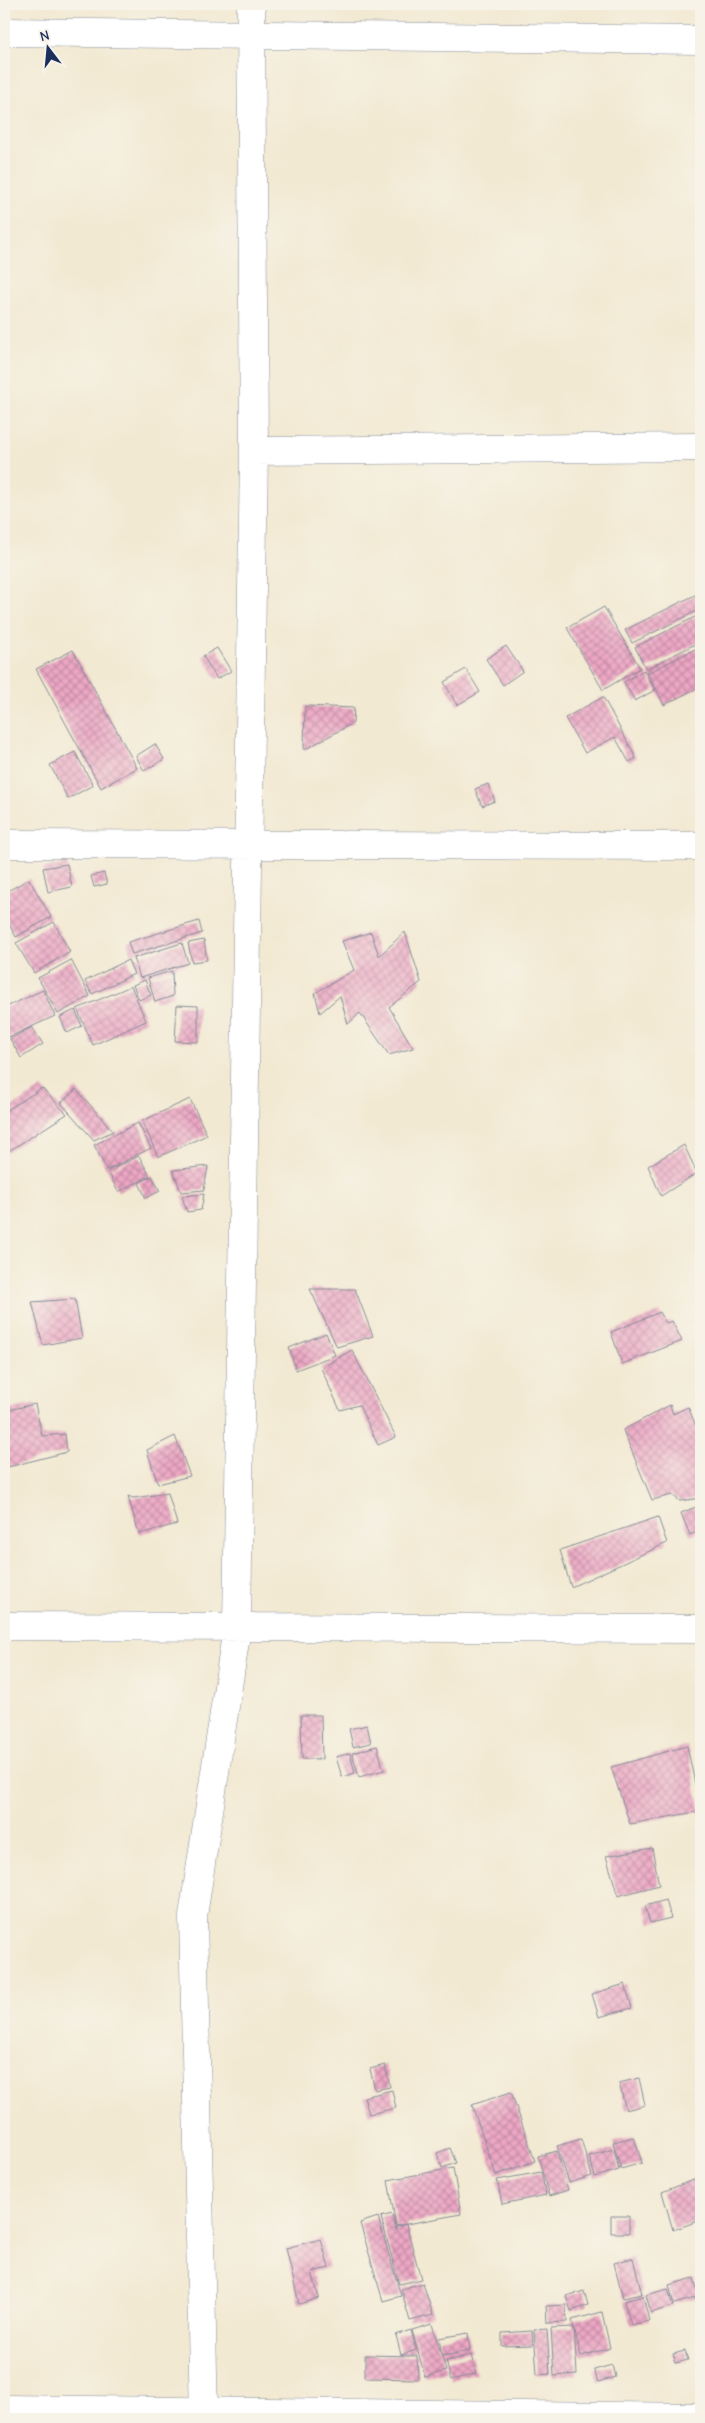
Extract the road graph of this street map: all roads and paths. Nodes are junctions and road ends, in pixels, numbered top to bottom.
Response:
1 (251, 4) edge
2 (4, 32) edge
3 (251, 36) junction
4 (701, 40) edge
5 (701, 447) edge
6 (254, 451) junction
7 (4, 844) edge
8 (250, 845) junction
9 (701, 846) edge
10 (4, 1626) edge
11 (237, 1628) junction
12 (701, 1629) edge
13 (4, 2409) edge
14 (204, 2415) edge
15 (701, 2417) edge

1 - 3 street
2 - 3 street
3 - 4 street
3 - 6 street
5 - 6 street
6 - 8 street
7 - 8 street
8 - 9 street
8 - 11 street
10 - 11 street
11 - 12 street
11 - 14 street
13 - 14 street
14 - 15 street

